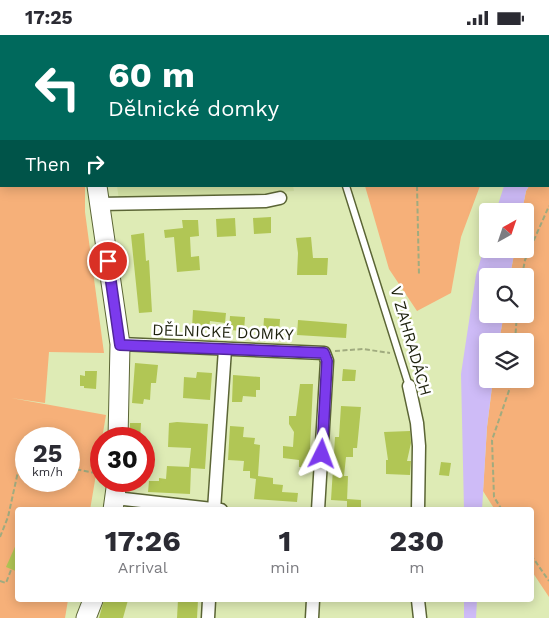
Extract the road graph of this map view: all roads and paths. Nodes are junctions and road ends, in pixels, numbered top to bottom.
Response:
1 (346, 187) edge
2 (417, 187) edge
3 (98, 195) edge
4 (280, 199) dead end
5 (549, 206) edge
6 (523, 268) edge
7 (419, 276) dead end
8 (120, 345) junction
9 (225, 349) junction
10 (347, 349) dead end
11 (400, 354) junction
12 (409, 386) joint
13 (510, 388) edge
14 (118, 427) edge
15 (15, 485) edge
16 (115, 496) edge
17 (193, 507) edge
18 (214, 507) edge
19 (318, 507) edge
20 (418, 507) edge
21 (500, 507) edge
22 (0, 537) edge
23 (534, 559) edge
24 (11, 570) dead end
25 (0, 581) edge
26 (549, 581) edge
27 (92, 602) edge
28 (209, 602) edge
29 (313, 602) edge
30 (418, 602) edge
31 (86, 618) edge
32 (208, 618) edge
33 (312, 618) edge
34 (420, 618) edge

1 - 11 lane, V ZAHRADÁCH
2 - 7 path
3 - 4 street
3 - 8 street
5 - 6 path
8 - 9 street, DĚLNICKÉ DOMKY
8 - 14 street
9 - 18 street
9 - 19 street, DĚLNICKÉ DOMKY
10 - 11 path
11 - 12 lane, V ZAHRADÁCH
12 - 20 street, V ZAHRADÁCH
13 - 21 path
15 - 22 path
16 - 17 street
23 - 26 path
24 - 25 path
27 - 31 street
28 - 32 street
29 - 33 street
30 - 34 street

